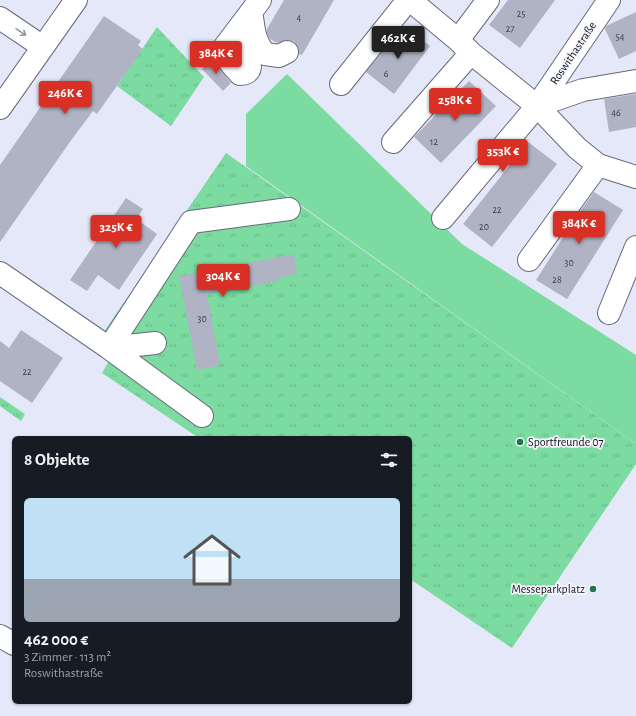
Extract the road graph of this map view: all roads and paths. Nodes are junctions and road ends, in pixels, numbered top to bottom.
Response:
1 (76, 0) edge
2 (409, 0) edge
3 (488, 0) edge
4 (609, 0) edge
5 (251, 13) edge
6 (0, 18) edge
7 (43, 47) junction
8 (465, 47) junction
9 (287, 52) dead end
10 (636, 81) edge
11 (341, 84) dead end
12 (537, 106) junction
13 (0, 108) edge
14 (393, 142) dead end
15 (598, 165) junction
16 (636, 177) edge
17 (288, 209) dead end
18 (443, 218) dead end
19 (636, 248) edge
20 (529, 260) dead end
21 (0, 273) edge
22 (609, 313) dead end
23 (155, 343) dead end
24 (109, 348) junction
25 (202, 416) dead end
26 (0, 636) edge
27 (12, 643) edge

1 - 7 street
2 - 8 street
2 - 11 street
3 - 8 street
4 - 12 street, Roswithastraße
5 - 9 street
6 -> 7 street
7 - 13 street
8 - 12 street
8 - 14 street
10 - 12 street, Roswithastraße
12 - 15 street
12 - 18 street, Roswithastraße
15 - 16 street
15 - 20 street
17 - 24 street
19 - 22 street
21 - 24 street
23 - 24 street
24 - 25 street
26 - 27 street

